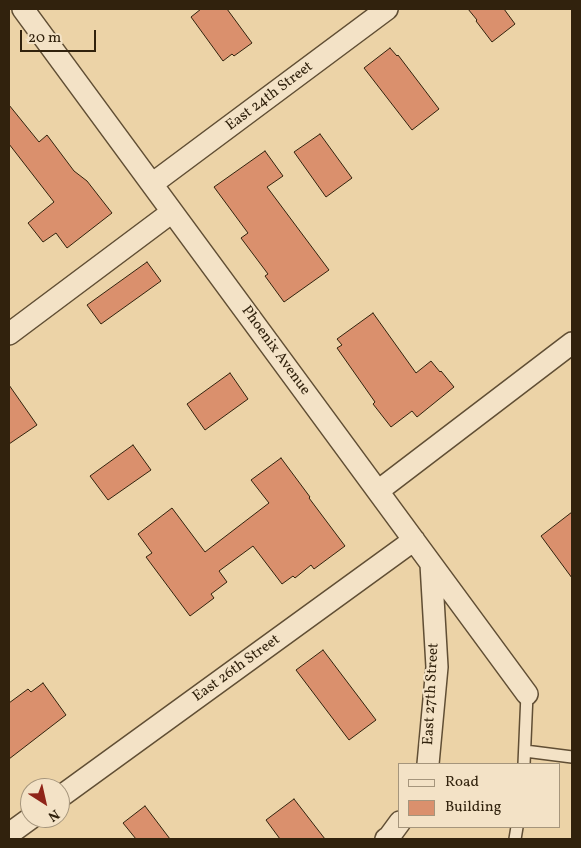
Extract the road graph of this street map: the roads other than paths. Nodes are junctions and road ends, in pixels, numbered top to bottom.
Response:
1 (23, 9) edge
2 (387, 9) edge
3 (152, 184) junction
4 (172, 212) junction
5 (9, 334) edge
6 (572, 343) edge
7 (378, 491) junction
8 (414, 540) junction
9 (431, 564) junction
10 (528, 694) joint
11 (525, 751) junction
12 (572, 757) edge
13 (428, 763) edge
14 (524, 763) edge
15 (70, 790) edge
16 (398, 825) edge
17 (20, 826) edge
18 (9, 834) edge
19 (386, 839) edge

1 - 3 street, Phoenix Avenue
2 - 3 street, East 24th Street
3 - 4 street, Phoenix Avenue
4 - 5 street
4 - 7 street, Phoenix Avenue
6 - 7 street
7 - 8 street, Phoenix Avenue
8 - 9 street, Phoenix Avenue
8 - 15 street, East 26th Street
9 - 10 street, Phoenix Avenue
9 - 13 street, East 27th Street
10 - 11 lane
11 - 12 lane
11 - 14 lane
16 - 19 street
17 - 18 street

